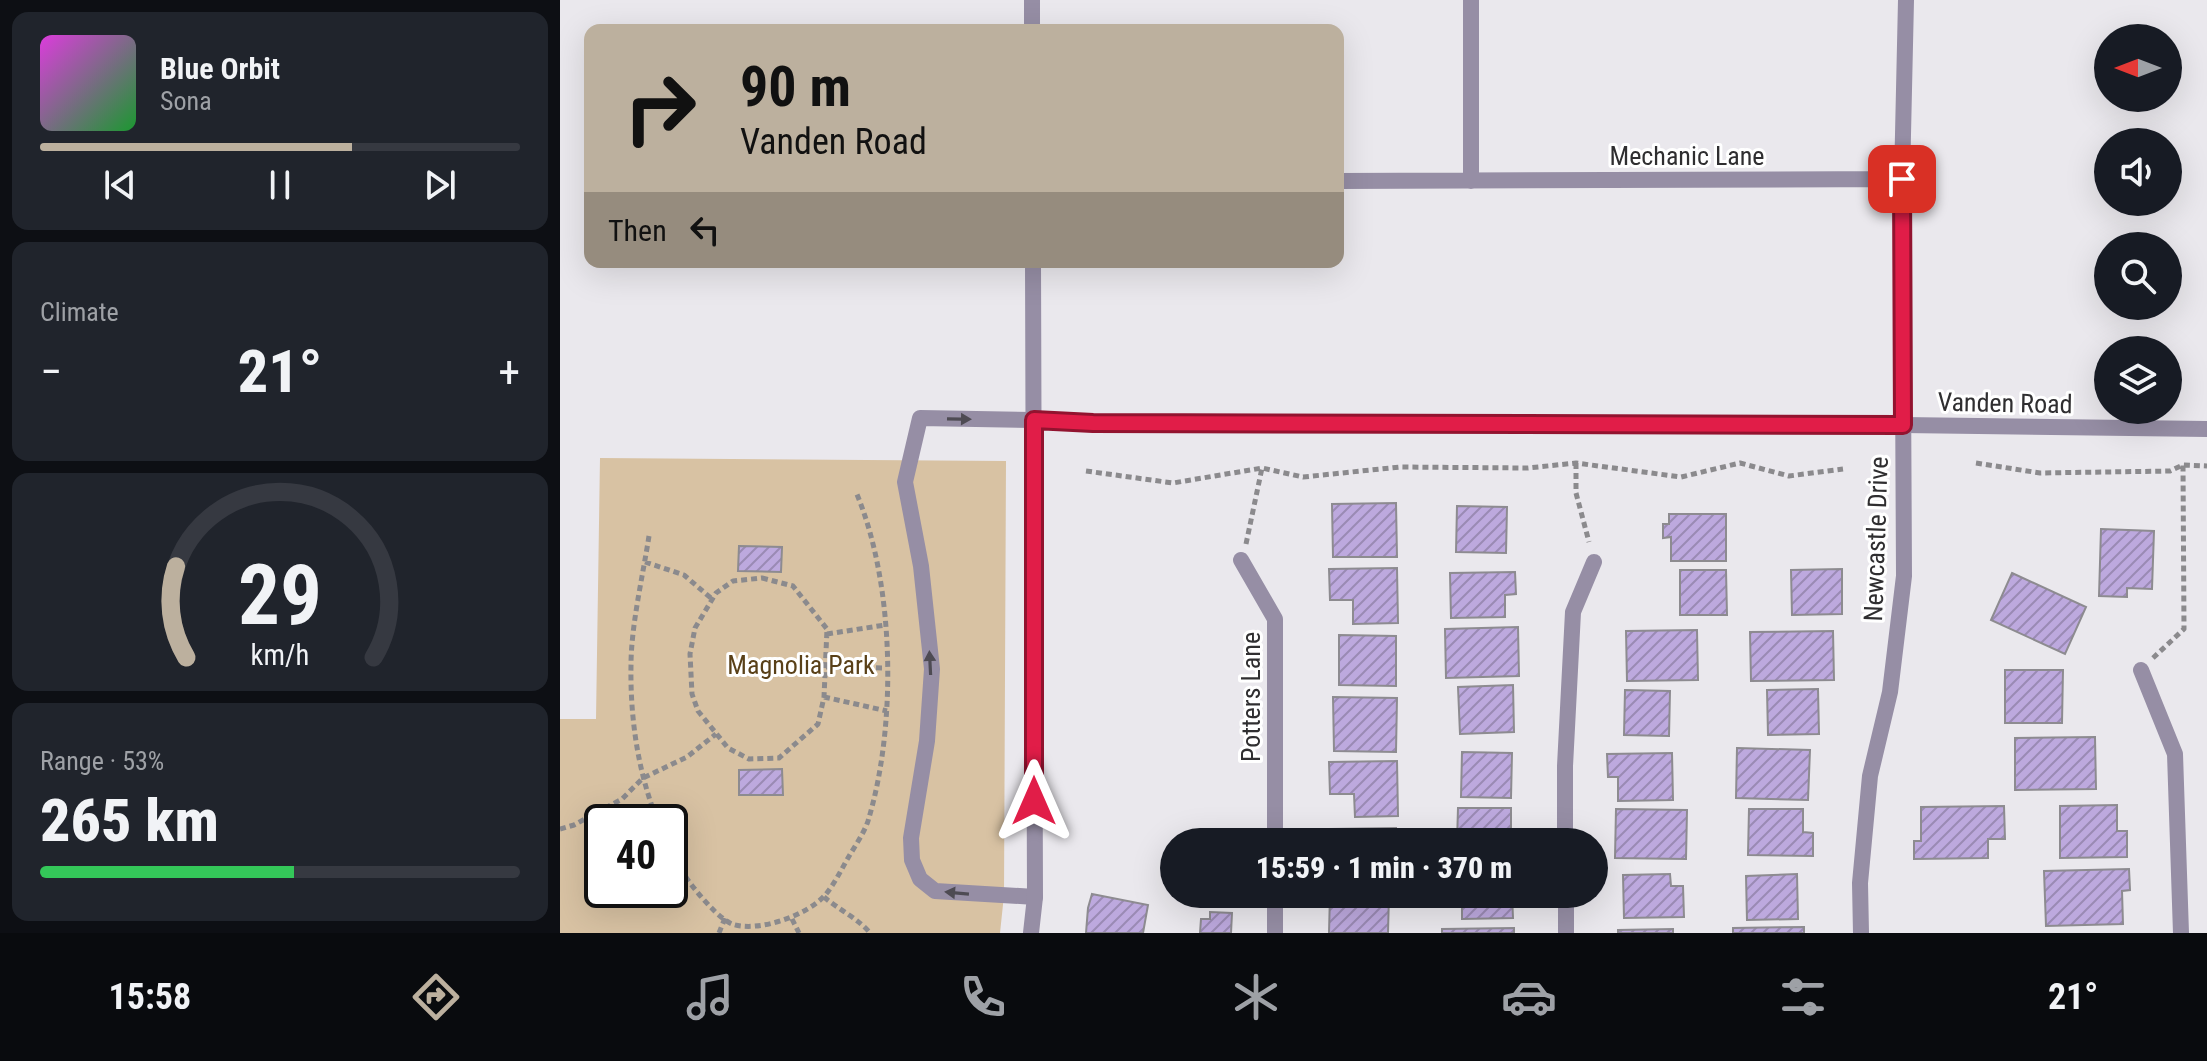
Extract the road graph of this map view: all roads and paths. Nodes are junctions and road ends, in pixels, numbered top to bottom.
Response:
1 (1032, 0) edge
2 (1471, 0) edge
3 (1906, 0) edge
4 (1032, 24) edge
5 (1902, 179) junction
6 (1344, 181) edge
7 (1471, 181) junction
8 (1033, 268) edge
9 (1034, 420) junction
10 (1903, 425) junction
11 (2207, 429) edge
12 (1576, 463) junction
13 (1976, 463) dead end
14 (2183, 465) junction
15 (2207, 466) edge
16 (1262, 468) junction
17 (1843, 469) dead end
18 (1086, 471) dead end
19 (856, 492) dead end
20 (649, 536) dead end
21 (1241, 560) joint
22 (645, 562) junction
23 (1594, 562) joint
24 (712, 599) junction
25 (885, 625) junction
26 (827, 634) junction
27 (826, 667) junction
28 (886, 668) junction
29 (2141, 670) joint
30 (824, 697) junction
31 (887, 711) junction
32 (716, 734) junction
33 (643, 778) junction
34 (652, 804) edge
35 (1275, 828) edge
36 (1565, 828) edge
37 (560, 829) edge
38 (688, 877) edge
39 (824, 897) junction
40 (1035, 897) junction
41 (1275, 908) edge
42 (1566, 908) edge
43 (725, 918) junction
44 (792, 919) junction
45 (719, 933) edge
46 (799, 933) edge
47 (870, 933) edge
48 (1031, 933) edge
49 (1275, 933) edge
50 (1566, 933) edge
51 (1861, 933) edge
52 (2181, 933) edge

1 - 4 street
2 - 7 street
3 - 5 street, Newcastle Drive
5 - 7 street, Mechanic Lane
5 - 10 street, Newcastle Drive
6 - 7 street, Mechanic Lane
8 - 9 street
9 - 10 street, Vanden Road
9 - 40 street
40 -> 9 street, Vanden Road
10 - 11 street, Vanden Road
10 - 51 street, Newcastle Drive
12 - 16 path
12 - 17 path
12 - 23 path
13 - 14 path
14 - 15 path
14 - 29 path
16 - 18 path
16 - 21 path
19 - 25 path
20 - 22 path
21 - 35 street, Potters Lane
22 - 24 path
22 - 33 path
23 - 36 street
24 - 26 path
24 - 32 path
25 - 26 path
25 - 28 path
26 - 27 path
27 - 28 path
27 - 30 path
28 - 31 path
29 - 52 street
30 - 31 path
30 - 32 path
31 - 39 path
32 - 33 path
33 - 34 path
33 - 37 path
38 - 43 path
39 - 44 path
39 - 47 path
40 - 48 street
41 - 49 street
42 - 50 street
43 - 44 path
43 - 45 path
44 - 46 path

